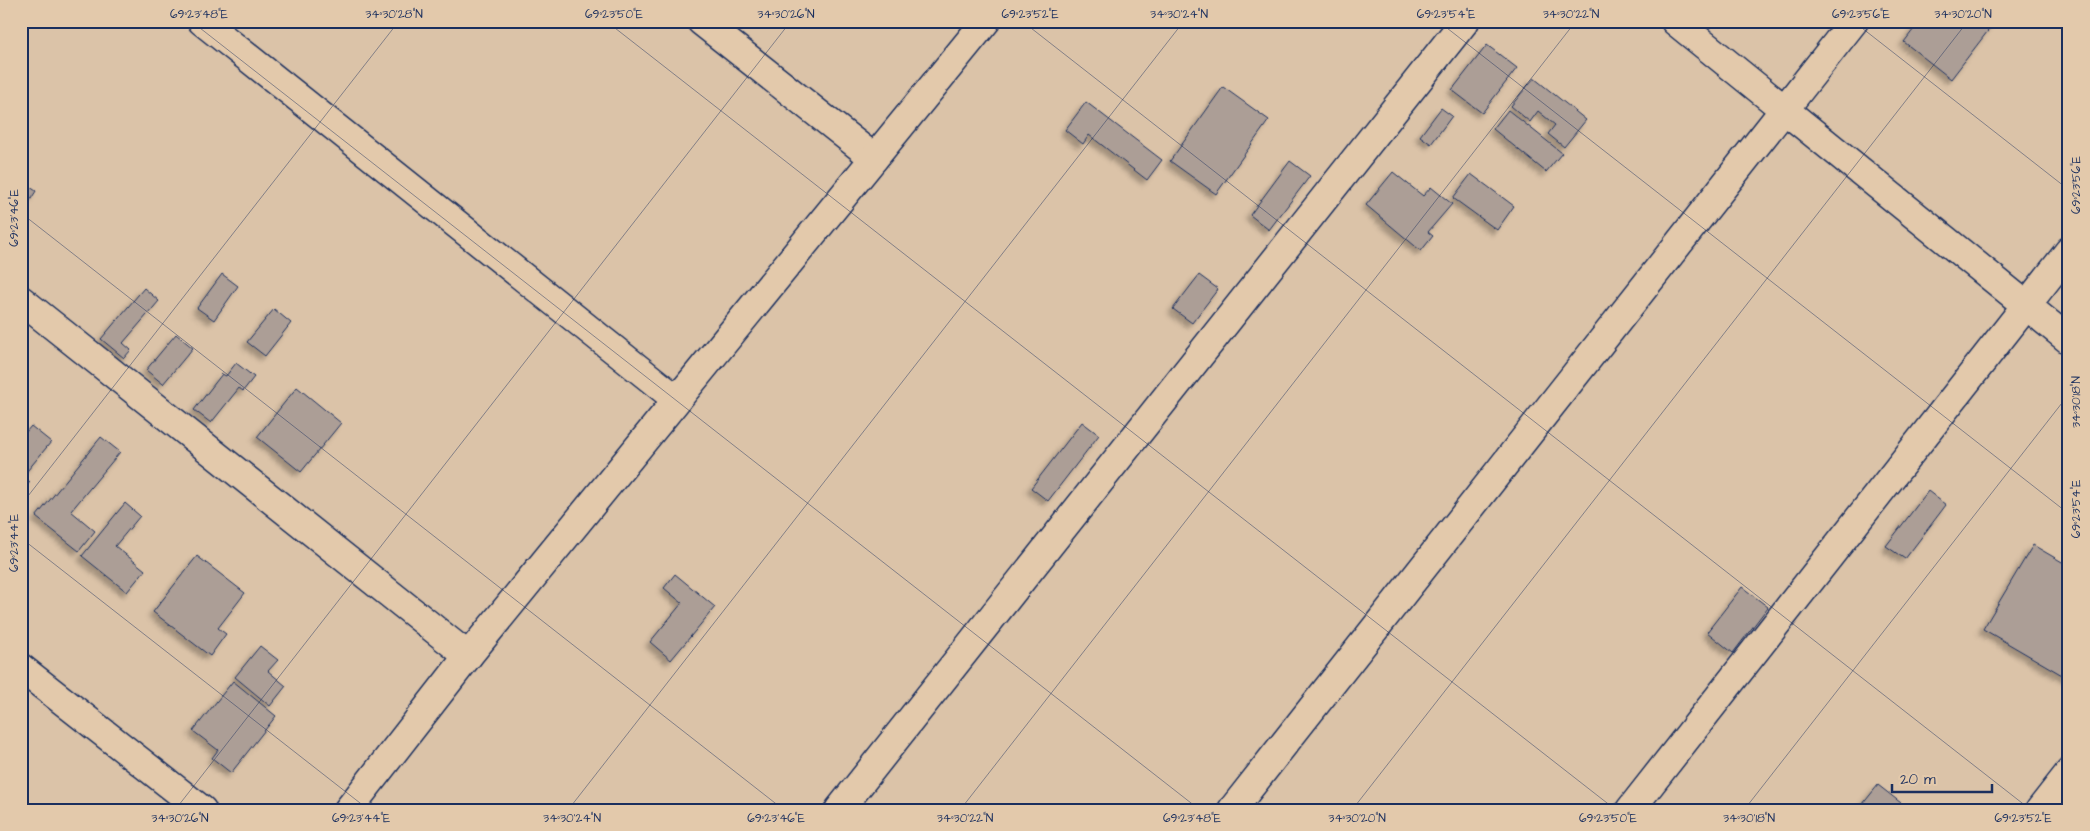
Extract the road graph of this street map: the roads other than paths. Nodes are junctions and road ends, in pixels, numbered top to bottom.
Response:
1 (202, 21) edge
2 (701, 21) edge
3 (986, 21) edge
4 (1464, 21) edge
5 (1675, 21) edge
6 (1854, 21) edge
7 (1784, 110) junction
8 (874, 158) junction
9 (2069, 251) edge
10 (21, 300) edge
11 (2026, 306) junction
12 (2069, 340) edge
13 (676, 399) junction
14 (468, 656) junction
15 (21, 668) edge
16 (2069, 773) edge
17 (202, 810) edge
18 (348, 810) edge
19 (839, 810) edge
20 (1232, 810) edge
21 (1630, 810) edge
22 (2040, 810) edge

1 - 13 street
2 - 8 street
3 - 8 street
4 - 19 street
5 - 7 street
6 - 7 street
7 - 11 street
7 - 20 street
8 - 13 street
9 - 11 street
10 - 14 street
11 - 12 street
11 - 21 street
13 - 14 street
14 - 18 street
15 - 17 street
16 - 22 street

